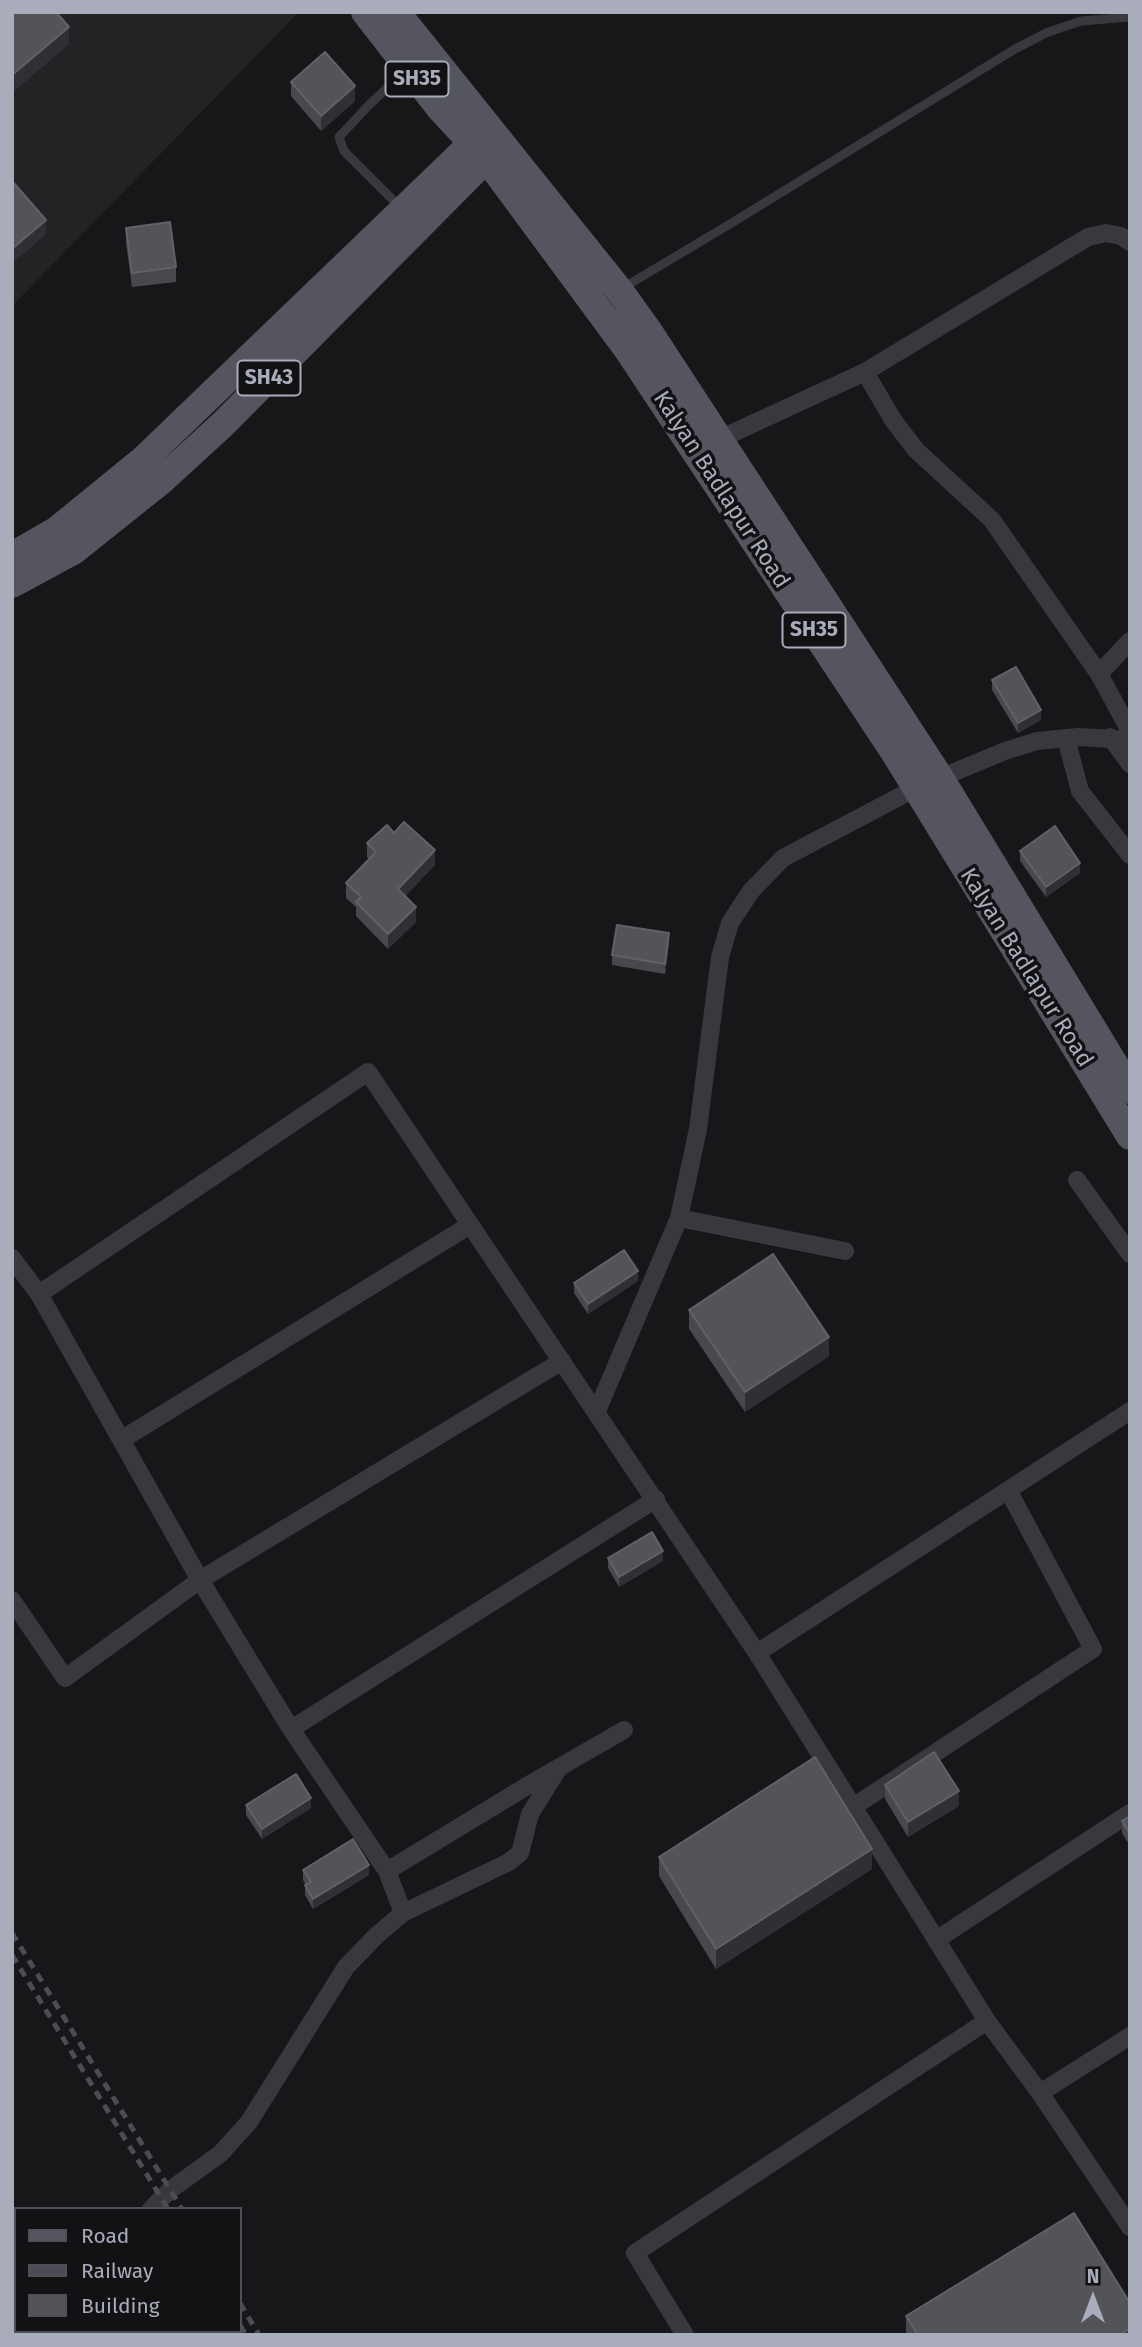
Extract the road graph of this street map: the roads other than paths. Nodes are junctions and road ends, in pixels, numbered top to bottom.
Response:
1 (365, 12) edge
2 (396, 12) edge
3 (1130, 17) edge
4 (408, 68) junction
5 (488, 143) junction
6 (403, 210) junction
7 (1130, 242) edge
8 (607, 297) junction
9 (864, 372) junction
10 (707, 445) junction
11 (12, 556) edge
12 (12, 584) edge
13 (1130, 641) edge
14 (1099, 674) junction
15 (1130, 731) edge
16 (1110, 737) junction
17 (1066, 738) junction
18 (1130, 740) edge
19 (1130, 764) edge
20 (928, 783) junction
21 (1130, 855) edge
22 (1130, 1090) edge
23 (1130, 1136) edge
24 (1077, 1180) dead end
25 (678, 1217) junction
26 (470, 1225) junction
27 (845, 1251) dead end
28 (1130, 1254) edge
29 (12, 1258) edge
30 (39, 1294) junction
31 (562, 1361) junction
32 (1130, 1410) edge
33 (597, 1411) junction
34 (121, 1440) junction
35 (1008, 1490) junction
36 (656, 1500) junction
37 (200, 1580) junction
38 (12, 1600) edge
39 (757, 1653) junction
40 (291, 1729) junction
41 (624, 1730) dead end
42 (560, 1766) junction
43 (853, 1807) junction
44 (1130, 1813) edge
45 (387, 1871) junction
46 (403, 1913) junction
47 (936, 1940) junction
48 (988, 2021) junction
49 (1130, 2036) edge
50 (1040, 2093) junction
51 (153, 2207) edge
52 (1130, 2227) edge
53 (685, 2335) edge

1 - 4 main road, Kalyan Badlapur Road / SH35
2 - 5 main road, Kalyan Badlapur Road / SH35
3 - 8 lane
4 - 5 main road, Kalyan Badlapur Road / SH35
4 - 6 lane
5 - 6 main road, SH43
5 - 8 main road, Kalyan Badlapur Road / SH35
5 - 12 main road, SH43
6 - 11 main road, SH43
7 - 9 street
8 - 10 main road, Kalyan Badlapur Road / SH35
9 - 10 street
9 - 14 street
10 - 20 main road, Kalyan Badlapur Road / SH35
13 - 14 street
14 - 15 street
16 - 17 street
16 - 18 street
16 - 19 street
17 - 20 street
17 - 21 street
20 - 22 main road, Kalyan Badlapur Road / SH35
20 - 23 main road, Kalyan Badlapur Road / SH35
20 - 25 street
24 - 28 street
25 - 27 street
25 - 33 street
26 - 30 street
26 - 31 street
26 - 34 street
29 - 30 street
30 - 34 street
31 - 33 street
31 - 37 street
32 - 35 street
33 - 36 street
34 - 37 street
35 - 39 street
35 - 43 street
36 - 39 street
36 - 40 street
37 - 38 street
37 - 40 street
39 - 43 street
40 - 45 street
41 - 42 street
42 - 45 street
42 - 46 street
43 - 47 street
44 - 47 street
45 - 46 street
46 - 51 street
47 - 48 street
48 - 50 street
48 - 53 street
49 - 50 street
50 - 52 street

